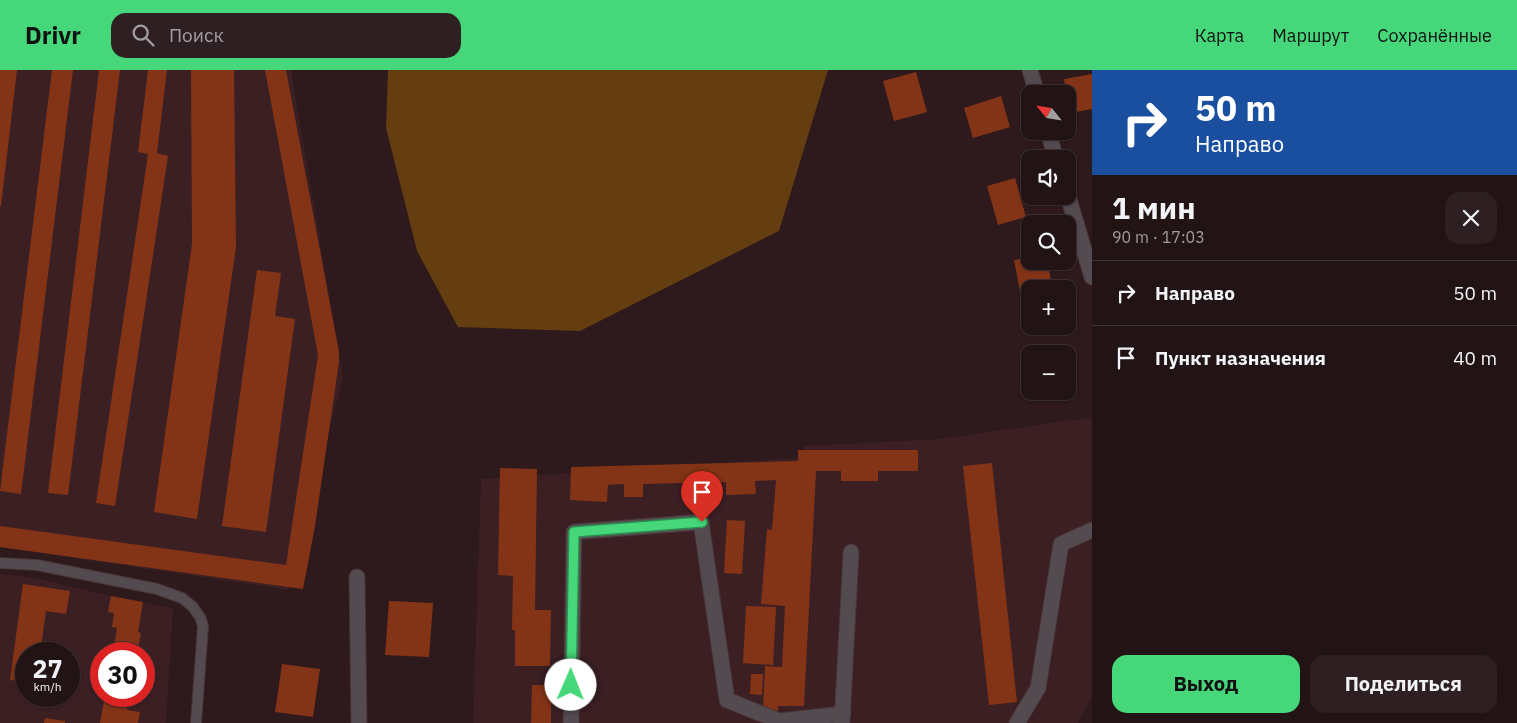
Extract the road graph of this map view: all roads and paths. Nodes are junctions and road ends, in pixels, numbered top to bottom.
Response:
1 (1030, 70) edge
2 (1034, 85) edge
3 (1071, 205) edge
4 (1092, 277) edge
5 (1092, 530) edge
6 (851, 552) dead end
7 (0, 563) edge
8 (357, 577) dead end
9 (843, 718) edge
10 (196, 723) edge
11 (358, 723) edge
12 (571, 723) edge
13 (1017, 723) edge

1 - 2 street
3 - 4 street
5 - 13 street
6 - 9 street
7 - 10 lane
8 - 11 street
9 - 12 street

